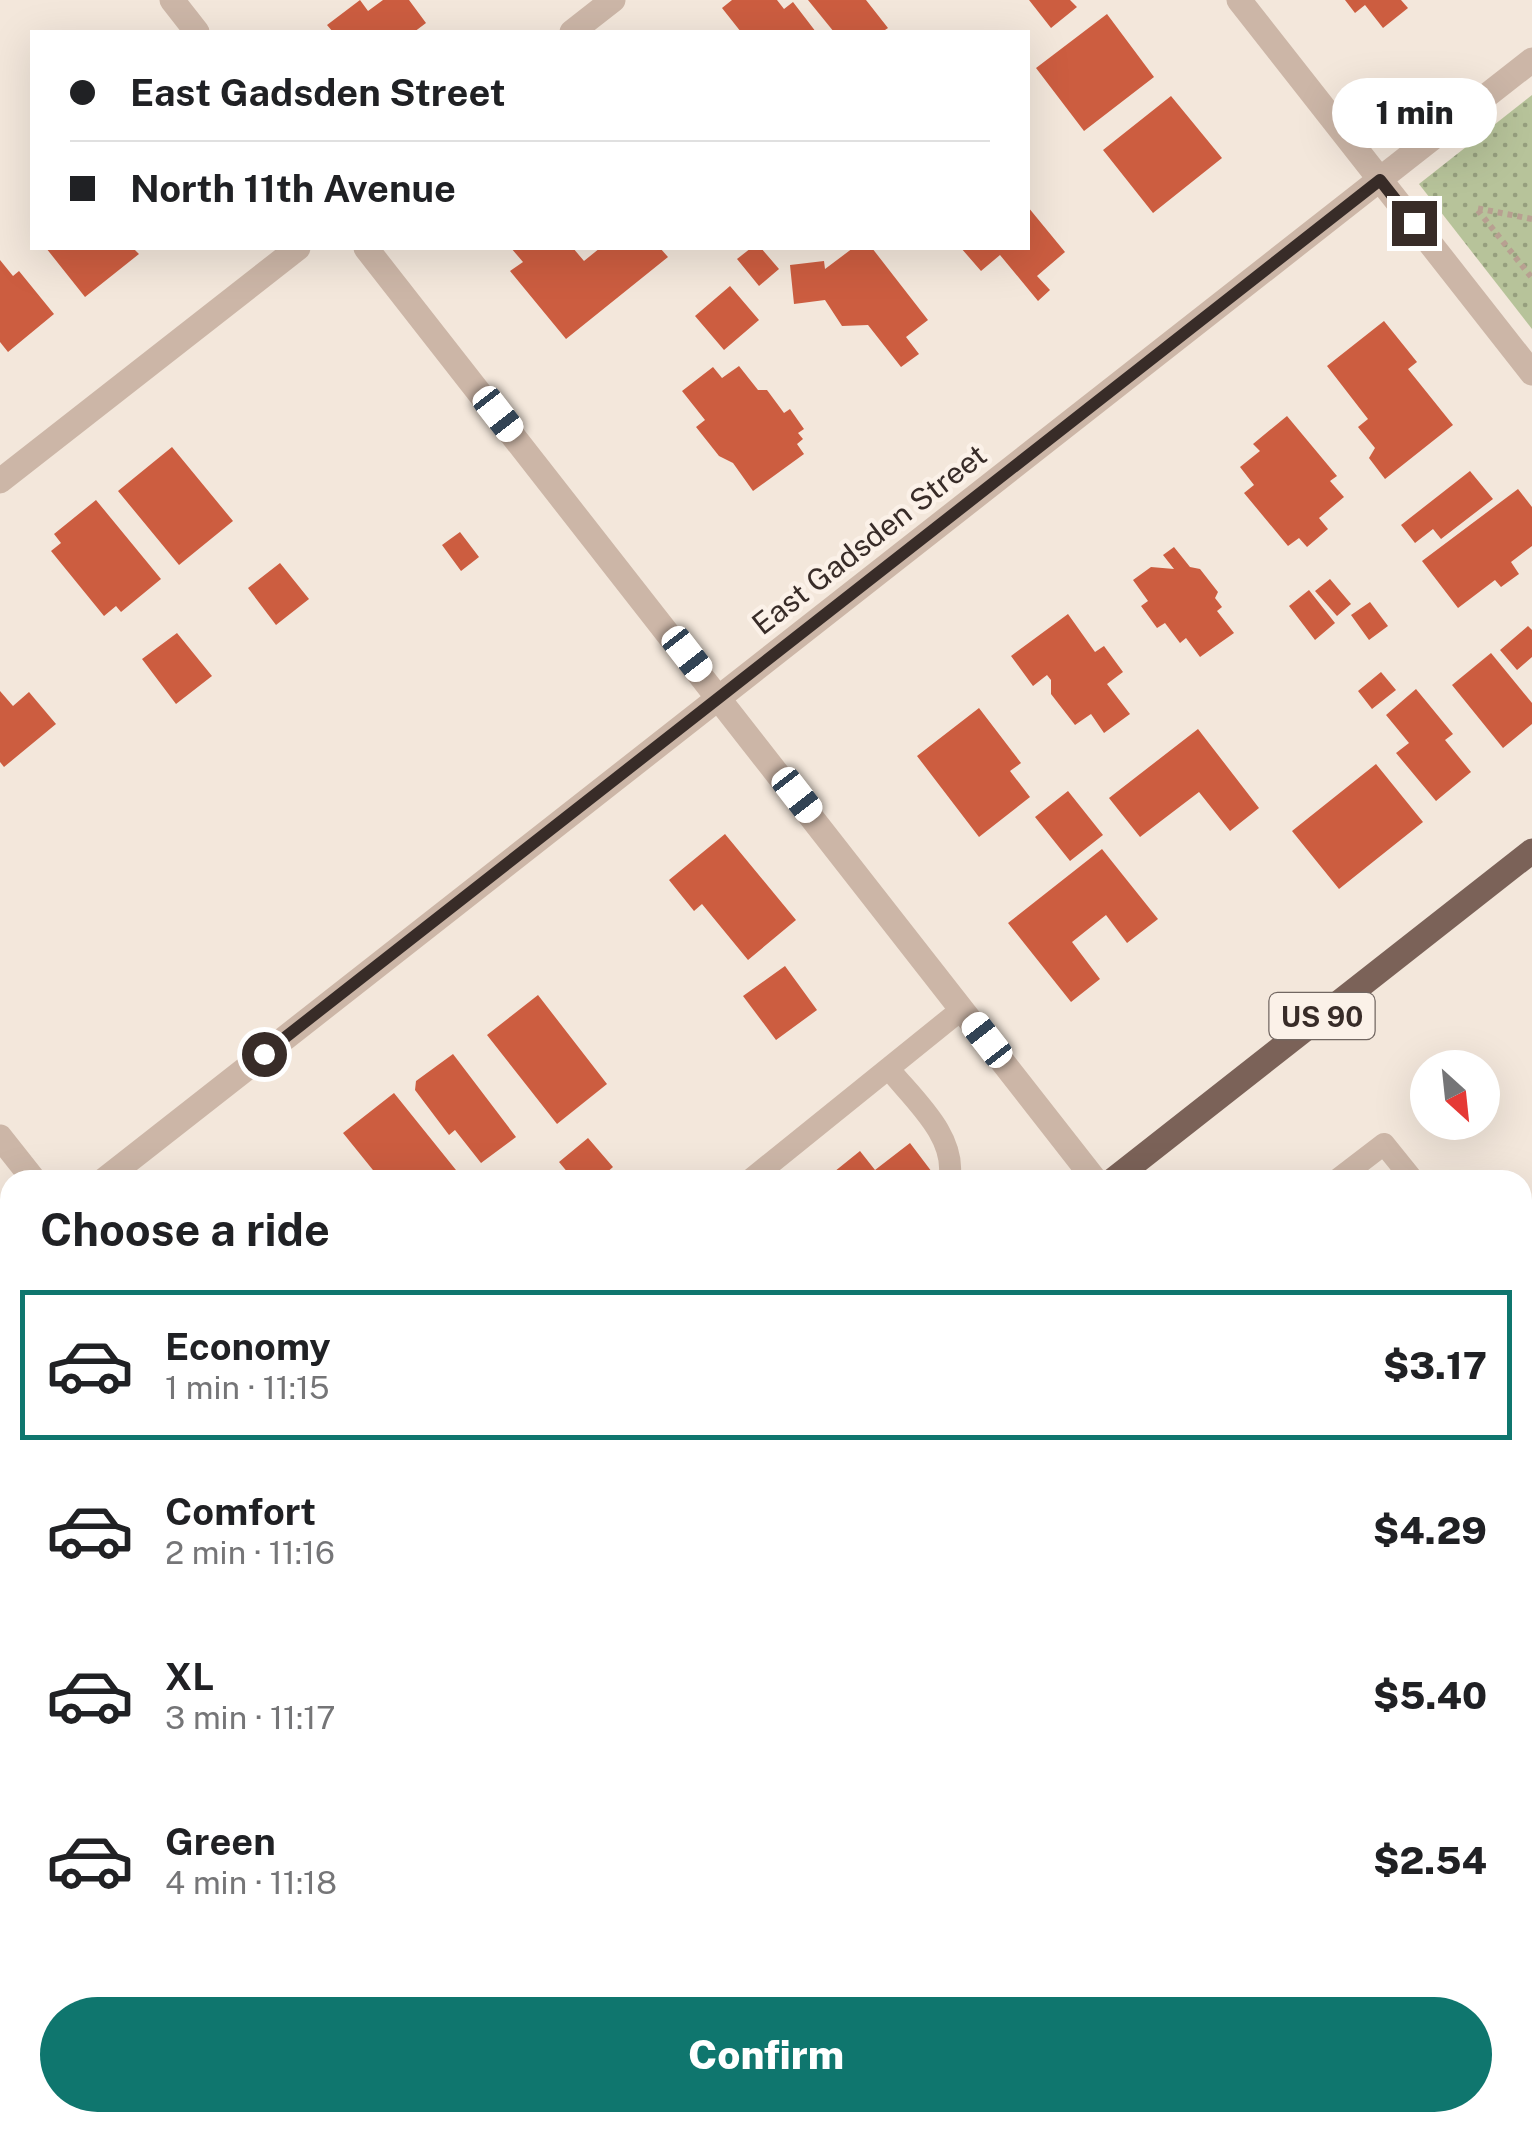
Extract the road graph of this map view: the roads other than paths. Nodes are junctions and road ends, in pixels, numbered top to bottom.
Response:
1 (172, 0) edge
2 (613, 0) edge
3 (1239, 0) edge
4 (196, 30) edge
5 (575, 30) edge
6 (1532, 60) edge
7 (1380, 180) junction
8 (295, 250) edge
9 (368, 250) edge
10 (1532, 374) edge
11 (0, 482) edge
12 (720, 696) junction
13 (1532, 852) edge
14 (962, 1009) junction
15 (888, 1068) junction
16 (0, 1136) edge
17 (26, 1170) edge
18 (117, 1170) edge
19 (762, 1170) edge
20 (951, 1170) edge
21 (1087, 1170) edge
22 (1126, 1170) edge
23 (1350, 1170) edge
24 (1405, 1170) edge

1 - 4 street
2 - 5 street
3 - 7 street
6 - 7 street, East Gadsden Street
7 - 10 street
7 - 12 street, East Gadsden Street
8 - 11 street
9 - 12 street
12 - 14 street
12 - 18 street, East Gadsden Street
13 - 22 main road, US 90
14 - 15 lane
14 - 21 street
15 - 19 lane
15 - 20 lane
16 - 17 street
23 - 24 lane

